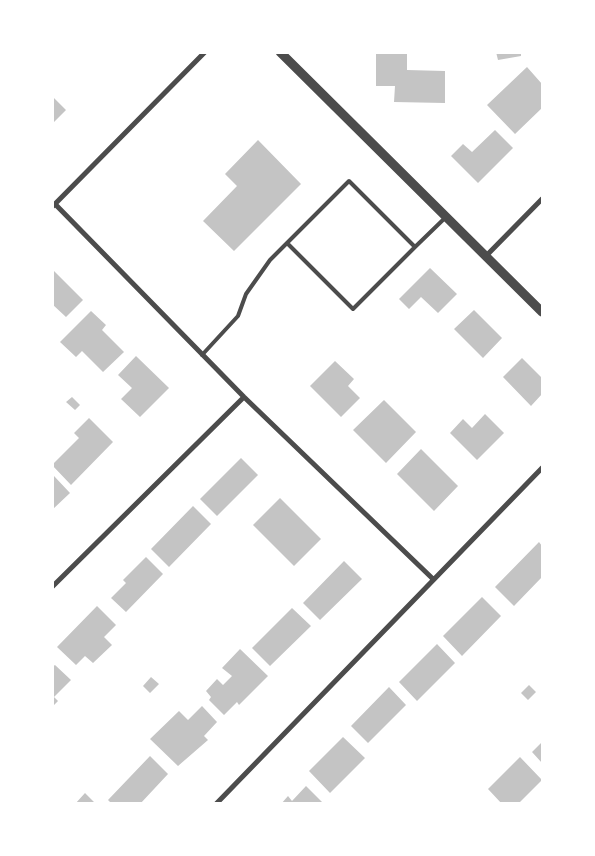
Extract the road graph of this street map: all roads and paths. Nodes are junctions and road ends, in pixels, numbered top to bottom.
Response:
1 (205, 52) edge
2 (280, 52) edge
3 (542, 199) edge
4 (54, 206) edge
5 (446, 216) junction
6 (287, 243) junction
7 (416, 247) junction
8 (486, 256) junction
9 (542, 312) edge
10 (202, 354) junction
11 (244, 397) junction
12 (542, 468) edge
13 (433, 579) junction
14 (52, 587) edge
15 (216, 804) edge

1 - 4 street
2 - 5 street
3 - 8 street
4 - 10 street
5 - 7 lane
5 - 8 street
6 - 7 lane
6 - 7 lane
6 - 10 lane
8 - 9 street
10 - 11 street
11 - 13 street
11 - 14 street
12 - 13 street
13 - 15 street

